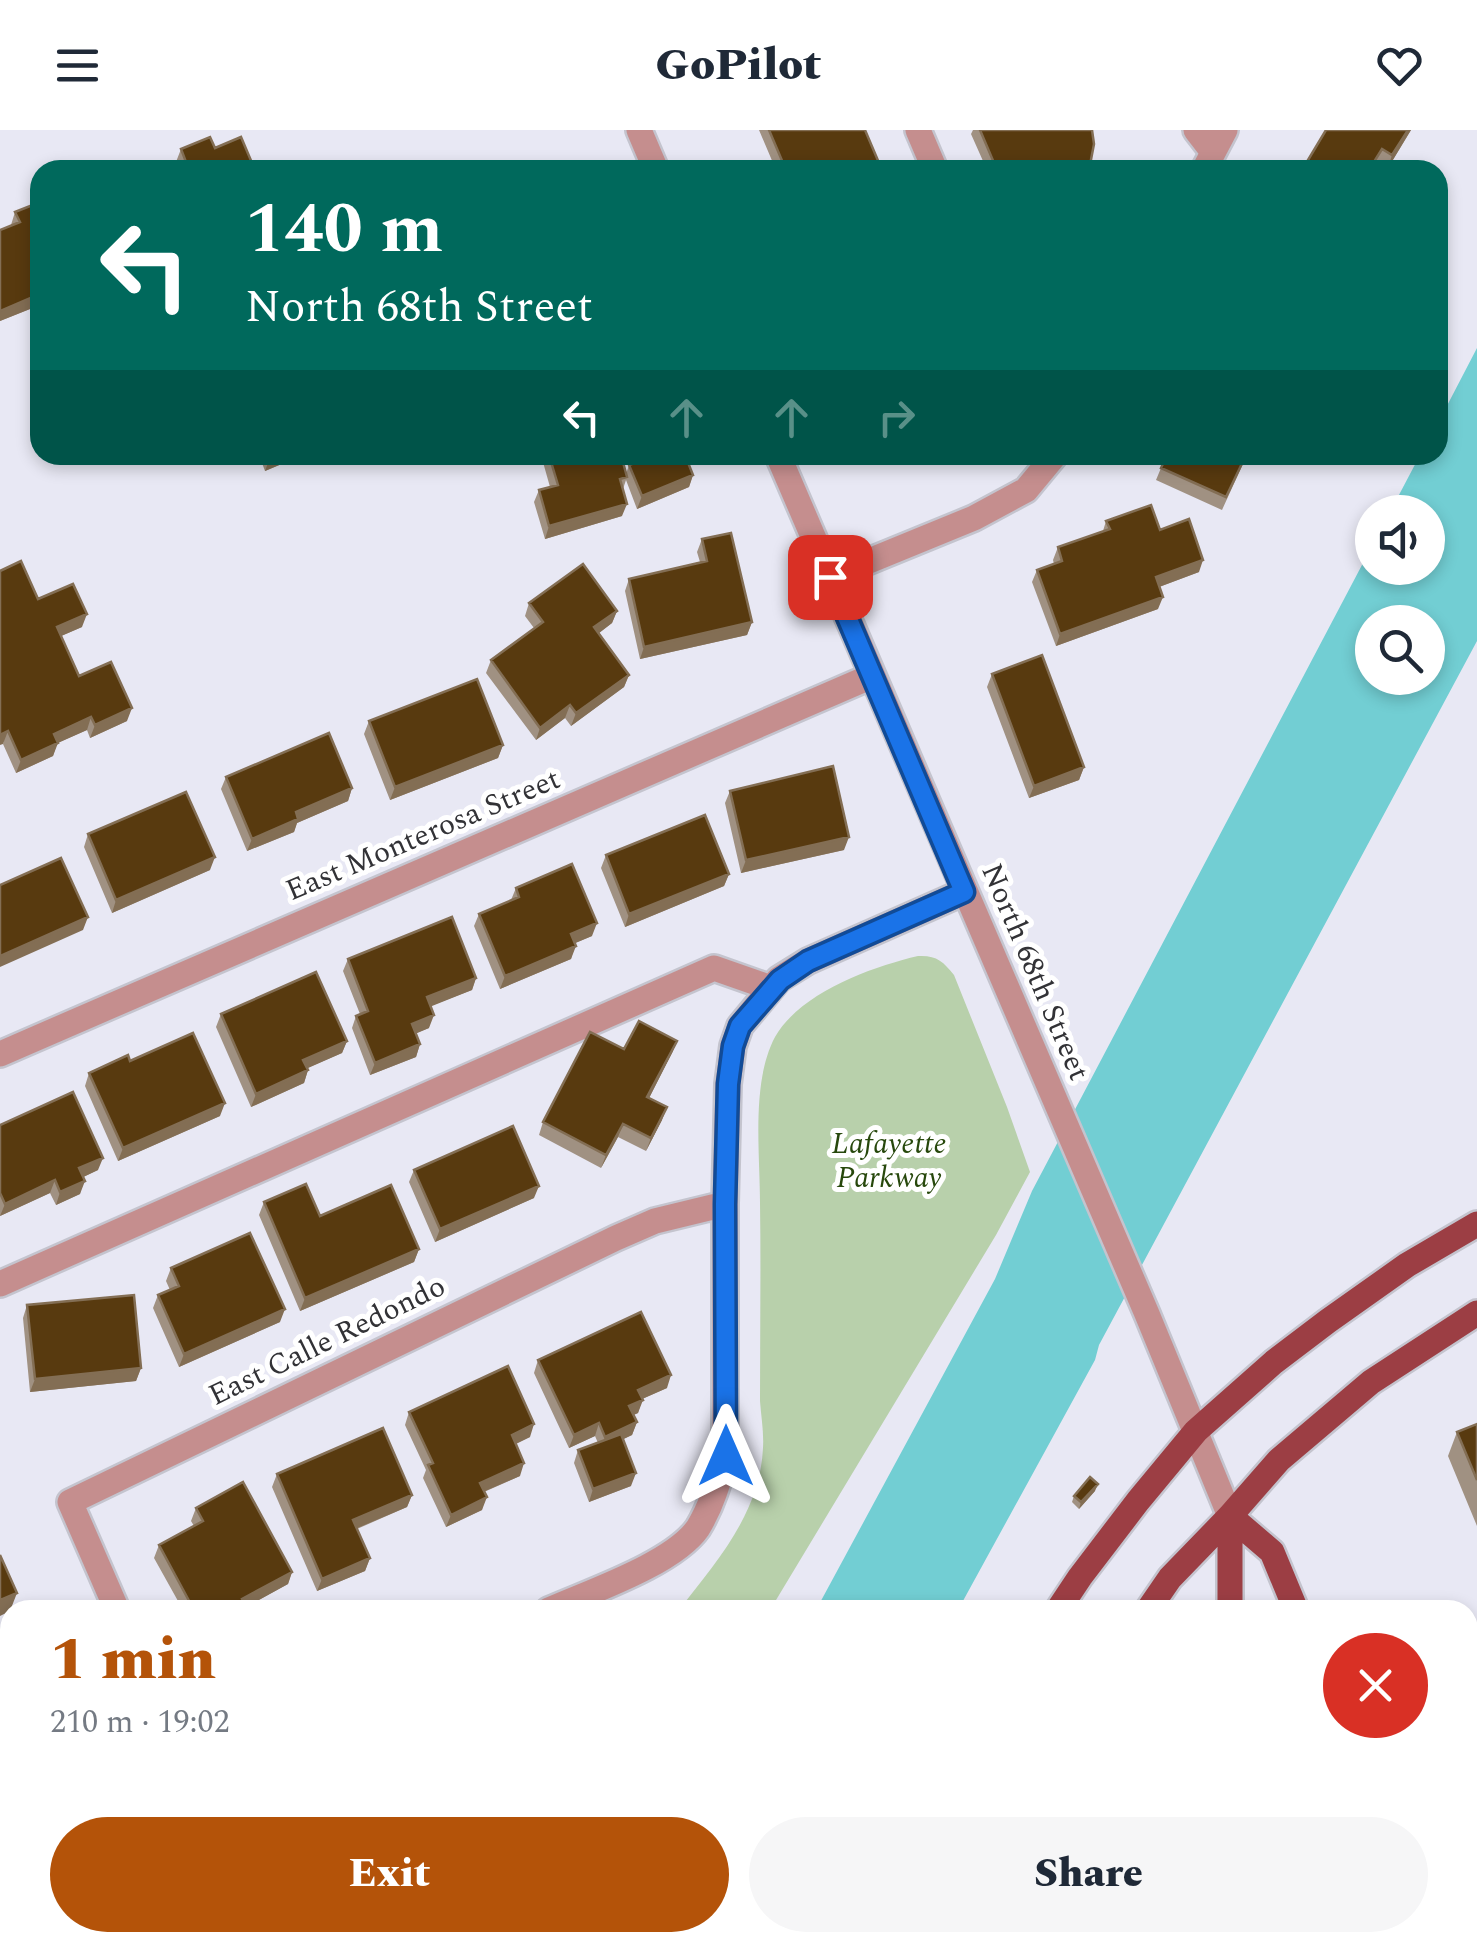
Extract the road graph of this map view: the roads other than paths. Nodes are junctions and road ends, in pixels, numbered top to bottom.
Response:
1 (640, 130) edge
2 (918, 130) edge
3 (1196, 130) edge
4 (1214, 151) edge
5 (652, 160) edge
6 (930, 160) edge
7 (782, 465) edge
8 (1047, 465) edge
9 (830, 577) junction
10 (872, 676) junction
11 (964, 892) junction
12 (772, 988) junction
13 (0, 1054) edge
14 (725, 1204) junction
15 (1477, 1224) edge
16 (0, 1284) edge
17 (1477, 1313) edge
18 (1196, 1432) junction
19 (1230, 1516) junction
20 (113, 1600) edge
21 (571, 1600) edge
22 (1065, 1600) edge
23 (1155, 1600) edge
24 (1230, 1600) edge
25 (1292, 1600) edge

1 - 5 street
2 - 6 street
3 - 4 street
7 - 9 street, North 68th Street
8 - 9 street
9 - 10 street, North 68th Street
10 - 11 street, North 68th Street
10 - 13 street, East Monterosa Street
11 - 12 street
11 - 18 street, North 68th Street
12 - 14 street
12 - 16 street
14 - 20 street, East Calle Redondo
14 - 21 street
15 - 18 main road
17 - 19 main road
18 - 19 street, North 68th Street
18 - 22 main road
19 - 23 main road
19 - 24 main road, North 68th Street
19 - 25 main road, North 68th Street

